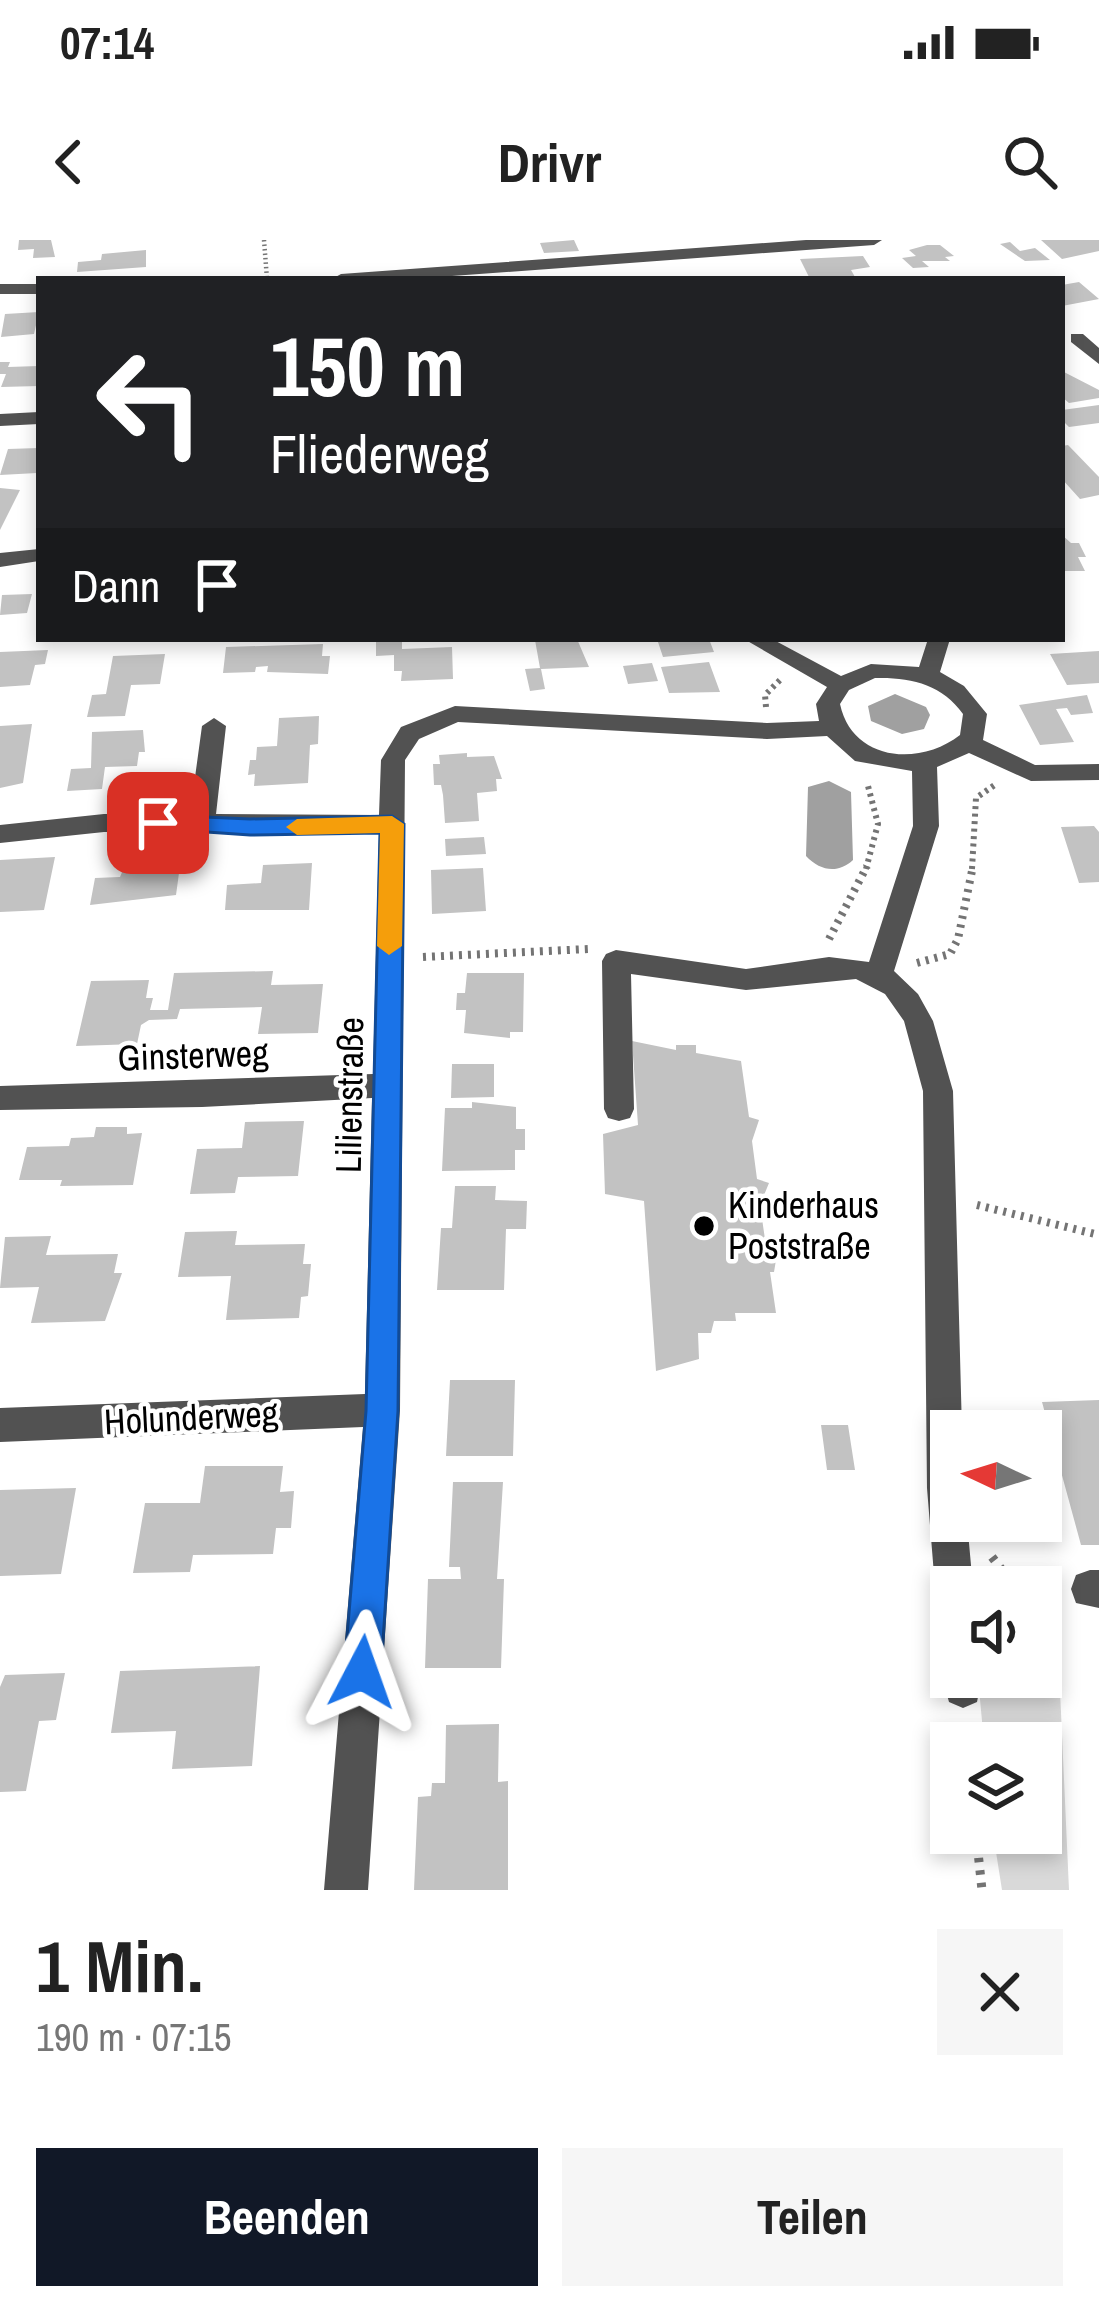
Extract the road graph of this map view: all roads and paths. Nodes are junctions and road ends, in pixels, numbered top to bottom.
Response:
1 (264, 240) edge
2 (874, 240) edge
3 (779, 250) edge
4 (268, 276) edge
5 (386, 276) edge
6 (0, 289) edge
7 (36, 289) edge
8 (1077, 338) dead end
9 (1099, 358) edge
10 (36, 418) edge
11 (0, 420) edge
12 (36, 555) edge
13 (0, 560) edge
14 (761, 642) edge
15 (939, 642) edge
16 (798, 662) junction
17 (927, 675) junction
18 (840, 685) junction
19 (214, 726) dead end
20 (833, 728) junction
21 (767, 731) junction
22 (968, 743) junction
23 (924, 763) junction
24 (1018, 769) junction
25 (1099, 772) edge
26 (857, 775) dead end
27 (392, 824) junction
28 (202, 825) junction
29 (0, 834) edge
30 (389, 959) junction
31 (616, 961) junction
32 (831, 968) junction
33 (880, 971) junction
34 (389, 1085) junction
35 (0, 1098) edge
36 (619, 1109) dead end
37 (941, 1196) junction
38 (1099, 1235) edge
39 (382, 1411) junction
40 (0, 1425) edge
41 (982, 1542) edge
42 (951, 1566) edge
43 (1095, 1589) edge
44 (978, 1854) edge
45 (346, 1890) edge
46 (982, 1890) edge

1 - 4 path
2 - 3 street
3 - 5 street
6 - 7 street
8 - 9 street
10 - 11 street
12 - 13 street
14 - 16 street
15 - 17 street
16 - 18 street
16 - 21 path
17 - 18 street
17 - 22 street
18 - 20 street
19 - 28 street
20 - 21 street, Lilienstraße
20 - 23 street
21 - 27 street, Lilienstraße
22 - 23 street
22 - 24 street
23 - 33 street
24 - 25 street
24 - 33 path
26 - 32 path
27 - 28 street
27 - 30 street, Lilienstraße
28 - 29 street
30 - 31 path
30 - 34 street, Lilienstraße
31 - 32 street
31 - 36 street
32 - 33 street
33 - 37 street
34 - 35 street, Ginsterweg
34 - 39 street, Lilienstraße
37 - 38 path
37 - 42 street
39 - 40 street, Holunderweg
39 - 45 street, Lilienstraße
41 - 43 path
44 - 46 path

